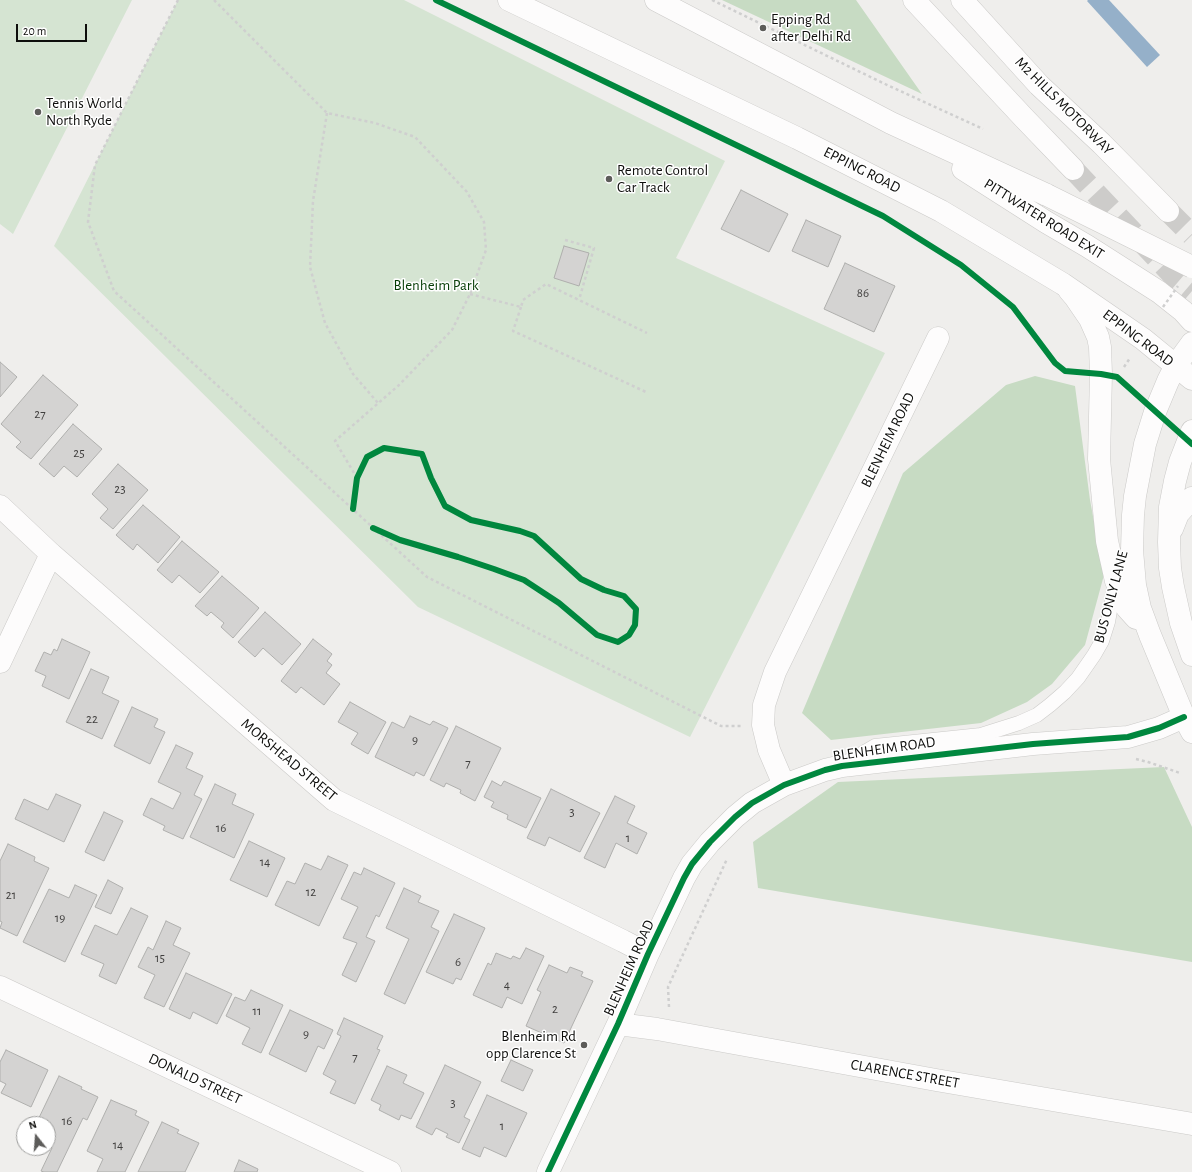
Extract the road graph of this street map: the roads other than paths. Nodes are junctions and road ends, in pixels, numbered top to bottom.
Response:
1 (509, 0) edge
2 (656, 0) edge
3 (914, 0) edge
4 (962, 0) edge
5 (892, 123) junction
6 (1073, 169) tunnel mouth
7 (1168, 211) tunnel mouth
8 (1192, 267) edge
9 (1063, 284) junction
10 (1192, 321) edge
11 (938, 338) dead end
12 (1192, 343) edge
13 (1184, 372) edge
14 (1192, 431) edge
15 (1192, 498) edge
16 (0, 506) edge
17 (1133, 515) junction
18 (1169, 542) junction
19 (51, 554) junction
20 (1116, 580) junction
21 (1150, 636) junction
22 (1192, 655) edge
23 (0, 662) edge
24 (1189, 721) edge
25 (842, 766) junction
26 (784, 785) junction
27 (648, 954) junction
28 (0, 987) edge
29 (618, 1024) junction
30 (1192, 1124) edge
31 (390, 1172) edge
32 (548, 1172) edge

1 - 9 main road, EPPING ROAD
2 - 5 main road
3 - 6 main road
4 - 7 main road, M2 HILLS MOTORWAY
5 - 8 main road, bridge
5 - 10 main road, PITTWATER ROAD EXIT
9 - 13 main road, EPPING ROAD
9 - 20 main road
11 - 26 main road, BLENHEIM ROAD
12 - 13 main road
13 - 17 main road
14 - 18 main road
15 - 18 main road
16 - 19 main road, MORSHEAD STREET
17 - 20 lane, BUS ONLY LANE
17 - 21 main road
18 - 22 main road
19 - 23 main road
19 - 27 main road, MORSHEAD STREET
20 - 21 main road
20 - 25 lane, BUS ONLY LANE
21 - 24 main road
24 - 25 main road, BLENHEIM ROAD
25 - 26 main road, BLENHEIM ROAD
26 - 27 main road, BLENHEIM ROAD
27 - 29 main road, BLENHEIM ROAD
28 - 31 main road, DONALD STREET
29 - 30 main road, CLARENCE STREET
29 - 32 main road, BLENHEIM ROAD

